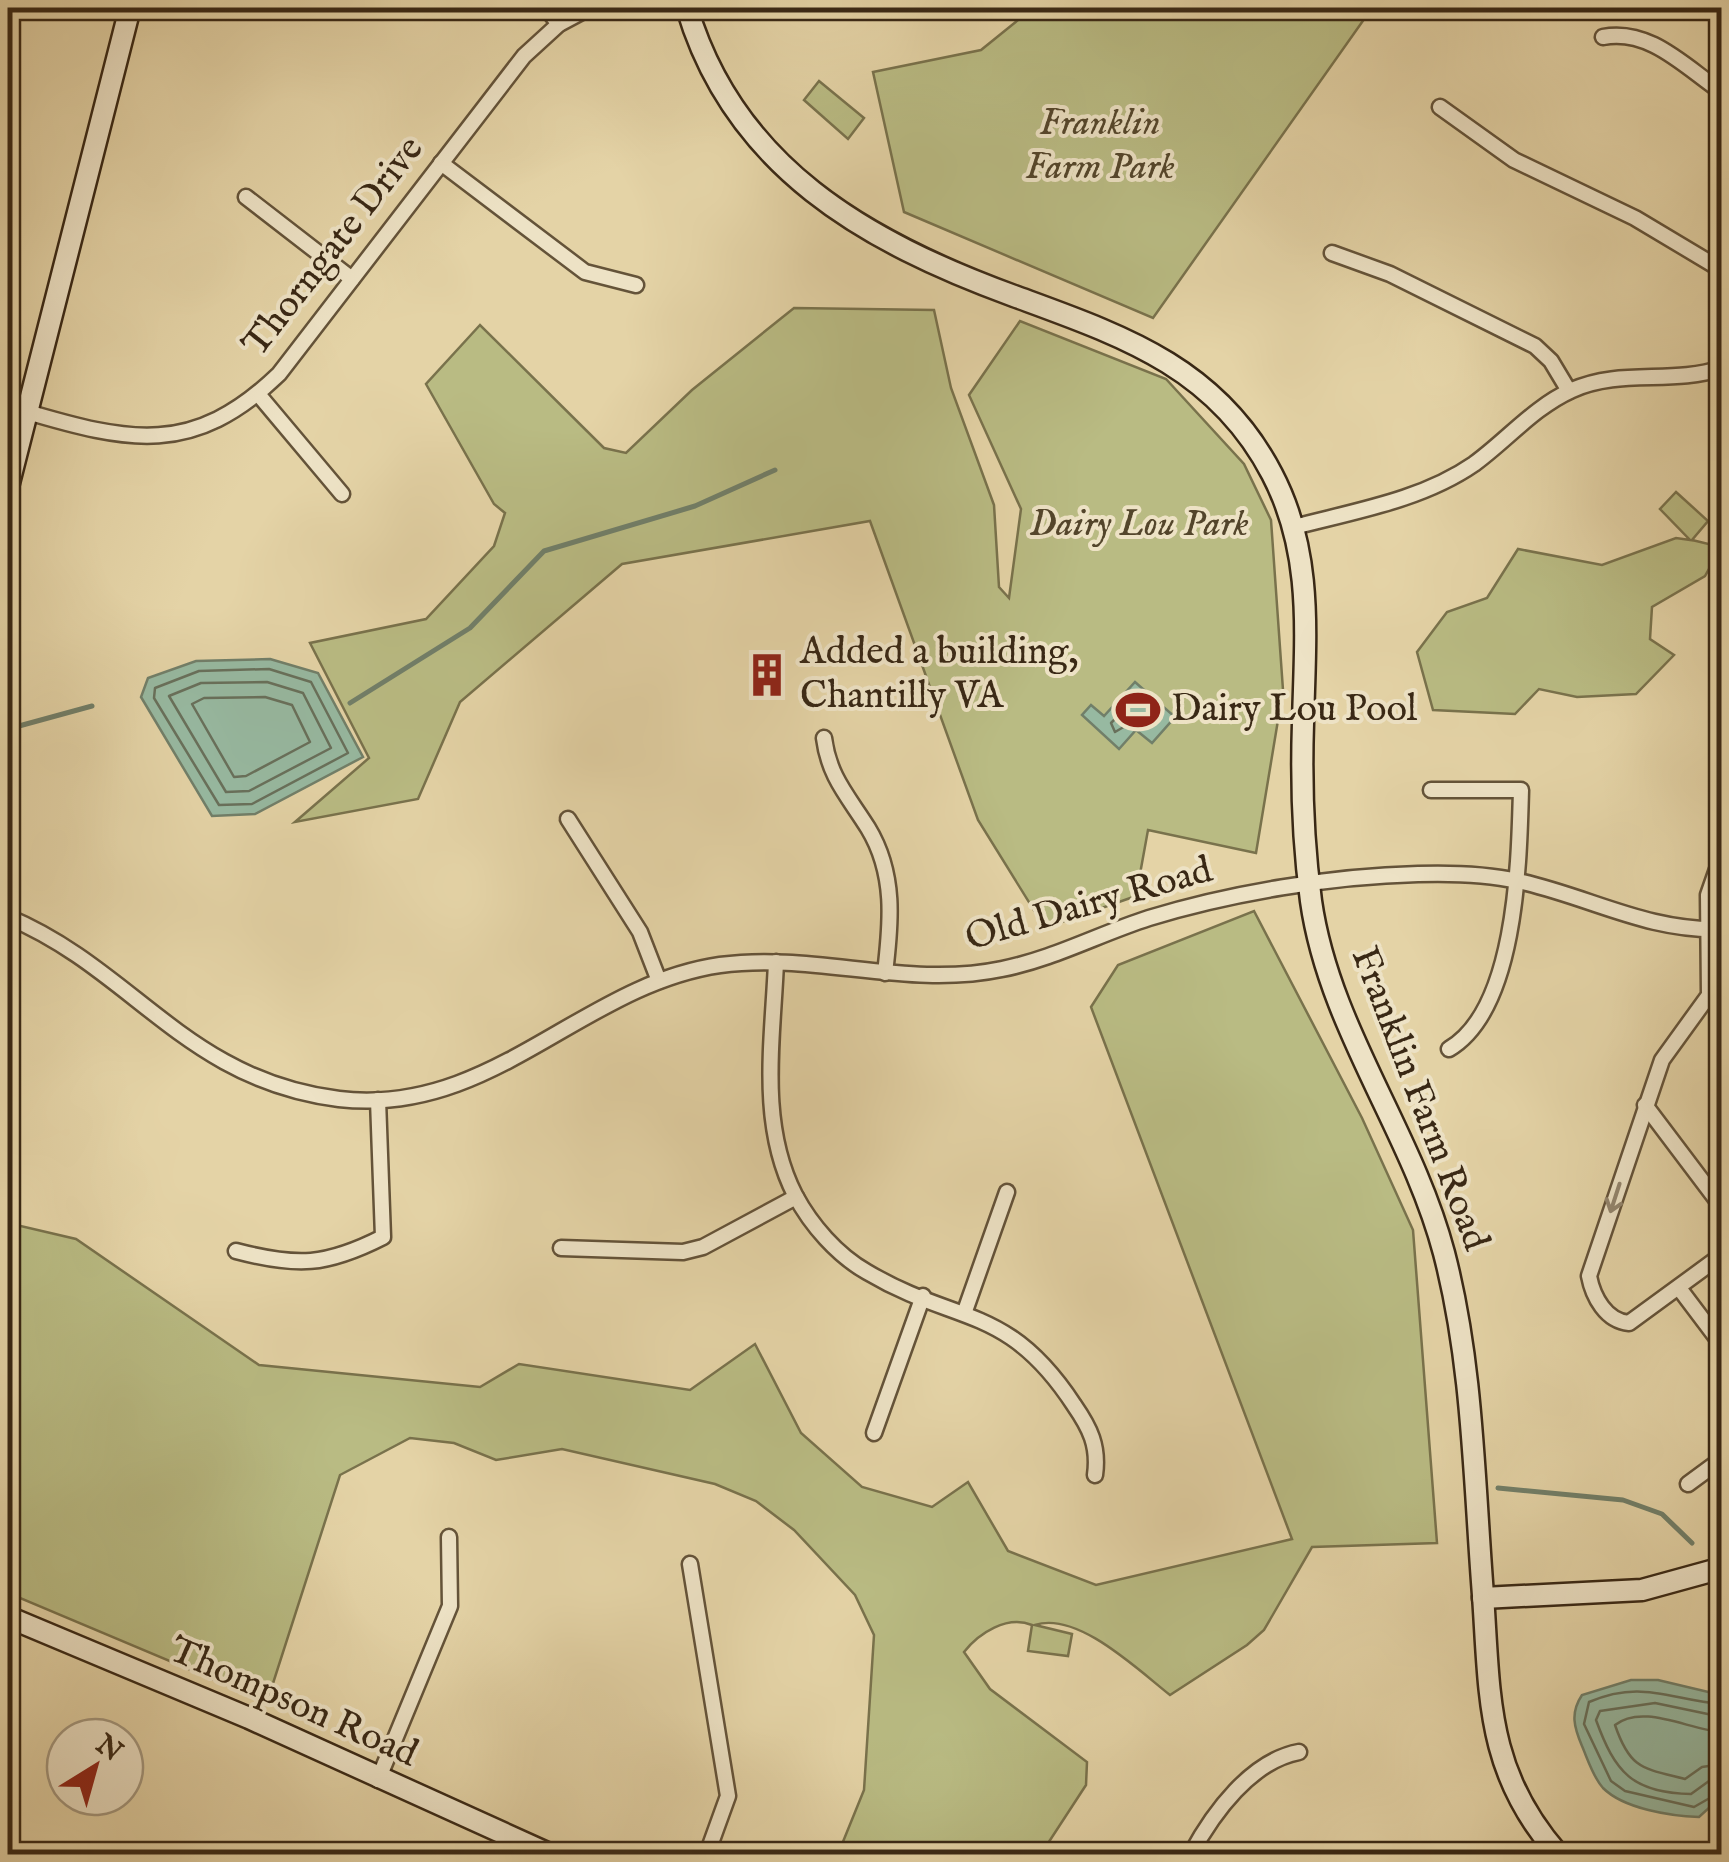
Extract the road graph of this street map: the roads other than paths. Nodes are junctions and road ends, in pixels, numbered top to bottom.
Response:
1 (130, 8) edge
2 (546, 8) edge
3 (590, 8) edge
4 (688, 8) edge
5 (559, 24) junction
6 (1603, 37) dead end
7 (1722, 92) edge
8 (1440, 107) dead end
9 (442, 163) junction
10 (246, 197) dead end
11 (1332, 253) dead end
12 (1722, 270) edge
13 (352, 279) junction
14 (636, 285) dead end
15 (1722, 368) edge
16 (1569, 391) junction
17 (258, 394) junction
18 (24, 411) junction
19 (8, 487) edge
20 (342, 494) dead end
21 (1294, 528) junction
22 (824, 738) dead end
23 (1431, 790) dead end
24 (568, 819) dead end
25 (1722, 855) edge
26 (1519, 881) junction
27 (1310, 886) junction
28 (8, 917) edge
29 (1714, 929) edge
30 (776, 962) junction
31 (885, 974) junction
32 (659, 981) junction
33 (1449, 1049) dead end
34 (378, 1100) junction
35 (1645, 1105) junction
36 (1007, 1192) dead end
37 (796, 1196) junction
38 (1722, 1207) edge
39 (560, 1248) dead end
40 (236, 1251) dead end
41 (1722, 1256) edge
42 (1679, 1288) junction
43 (923, 1296) junction
44 (965, 1311) junction
45 (1722, 1346) edge
46 (874, 1433) dead end
47 (1722, 1459) edge
48 (1094, 1475) dead end
49 (1688, 1484) dead end
50 (449, 1537) dead end
51 (690, 1564) dead end
52 (1722, 1568) edge
53 (1483, 1598) junction
54 (8, 1617) edge
55 (1299, 1752) dead end
56 (378, 1780) junction
57 (549, 1854) edge
58 (707, 1854) edge
59 (1191, 1854) edge
60 (1558, 1854) edge

1 - 18 main road
2 - 5 street
3 - 5 street, Thorngate Drive
4 - 21 main road, Franklin Farm Road
5 - 9 street, Thorngate Drive
6 - 7 street
8 - 12 street
9 - 13 street, Thorngate Drive
9 - 14 street
10 - 13 street
11 - 16 street
13 - 17 street, Thorngate Drive
15 - 16 street
16 - 21 street
17 - 18 street, Thorngate Drive
17 - 20 street
18 - 19 main road
21 - 27 main road, Franklin Farm Road
22 - 31 street
23 - 26 street
24 - 32 street
25 - 29 street
26 - 27 street, Old Dairy Road
26 - 29 street, Old Dairy Road
26 - 33 street
27 - 31 street, Old Dairy Road
27 - 53 main road, Franklin Farm Road
28 - 34 street, Old Dairy Road
29 - 35 street
30 - 31 street, Old Dairy Road
30 - 32 street, Old Dairy Road
30 - 37 street
32 - 34 street, Old Dairy Road
34 - 40 street
35 - 38 street
35 -> 42 street
36 - 44 street
37 - 39 street
37 - 43 street
41 - 42 street
42 - 45 street
43 - 44 street
43 - 46 street
44 - 48 street
47 - 49 street
50 - 56 street
51 - 58 street
52 - 53 main road
53 - 60 main road, Franklin Farm Road
54 - 56 main road, Thompson Road
55 - 59 street
56 - 57 main road, Thompson Road

